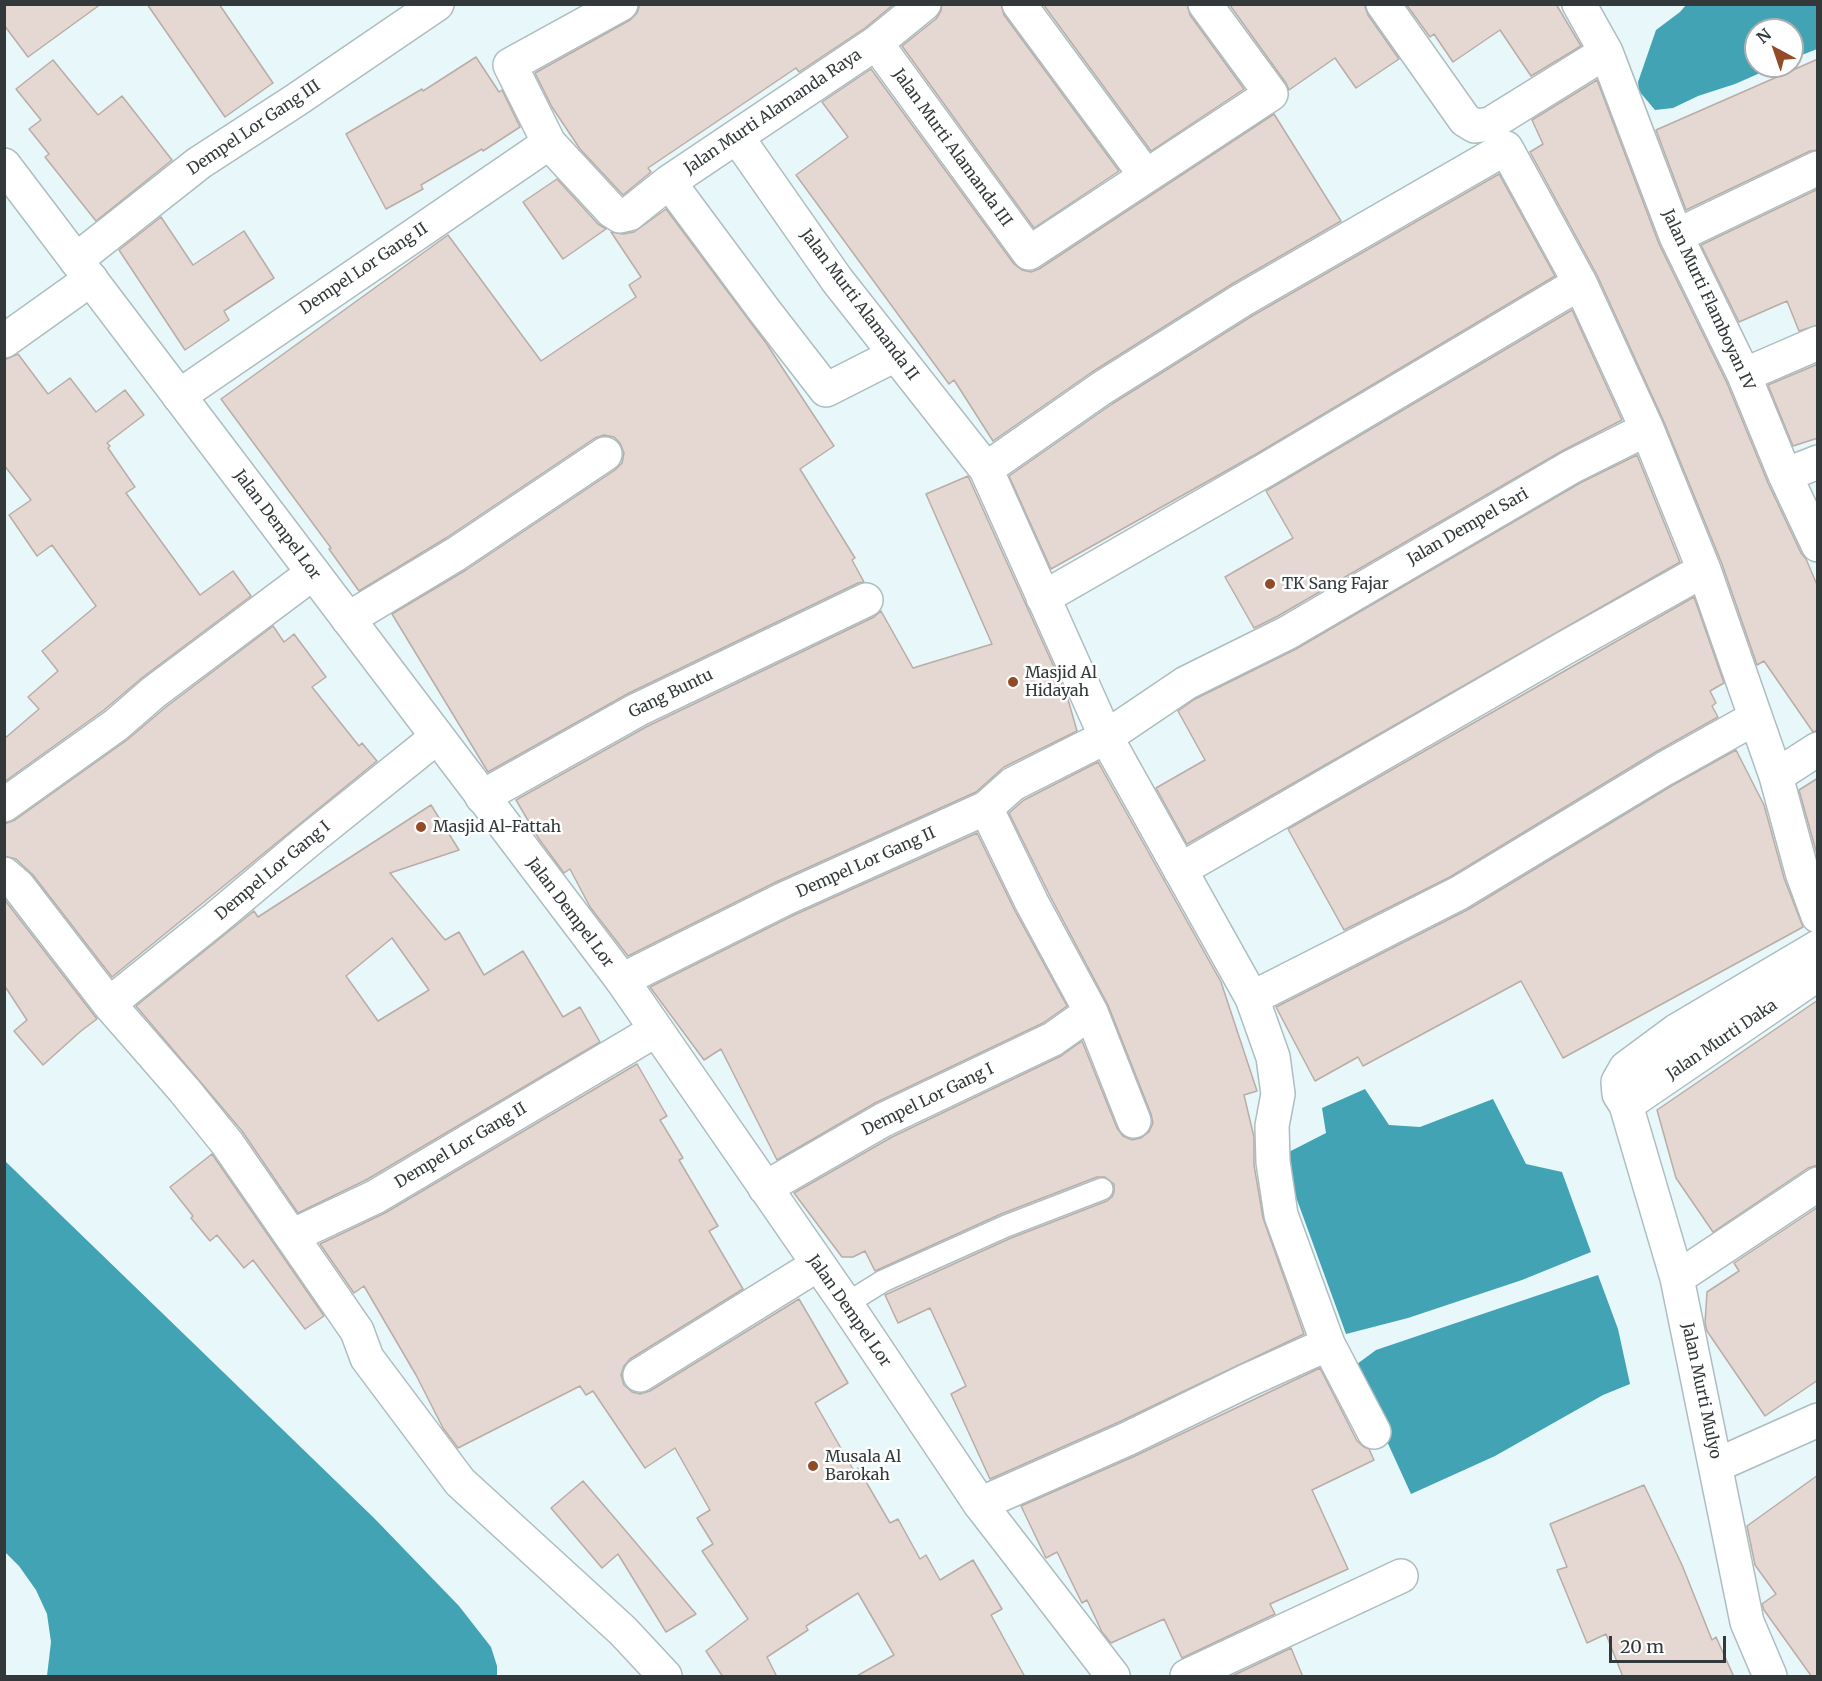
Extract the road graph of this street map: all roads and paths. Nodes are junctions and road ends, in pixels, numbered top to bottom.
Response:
1 (437, 4) edge
2 (621, 4) edge
3 (924, 4) edge
4 (1019, 4) edge
5 (1205, 4) edge
6 (1383, 4) edge
7 (1579, 4) edge
8 (876, 43) junction
9 (1606, 52) junction
10 (737, 137) junction
11 (549, 143) junction
12 (4, 165) edge
13 (1818, 168) edge
14 (1146, 176) junction
15 (669, 182) junction
16 (1676, 236) junction
17 (83, 270) junction
18 (1580, 283) junction
19 (4, 341) edge
20 (1818, 343) edge
21 (895, 355) junction
22 (1744, 375) junction
23 (179, 396) junction
24 (1647, 429) junction
25 (605, 454) dead end
26 (1818, 462) edge
27 (986, 469) junction
28 (1785, 475) junction
29 (1818, 544) edge
30 (1704, 570) junction
31 (313, 573) junction
32 (1043, 598) junction
33 (866, 600) dead end
34 (348, 620) junction
35 (1755, 718) junction
36 (1106, 737) junction
37 (437, 738) junction
38 (1818, 749) edge
39 (1776, 776) junction
40 (482, 797) junction
41 (4, 805) edge
42 (986, 808) junction
43 (1180, 870) junction
44 (4, 874) edge
45 (1818, 916) edge
46 (1818, 947) edge
47 (1818, 974) edge
48 (622, 980) junction
49 (1252, 998) junction
50 (109, 1004) junction
51 (1091, 1012) junction
52 (656, 1030) junction
53 (1626, 1105) junction
54 (1134, 1121) dead end
55 (1818, 1184) edge
56 (765, 1188) junction
57 (1102, 1189) dead end
58 (292, 1236) junction
59 (817, 1265) junction
60 (1677, 1278) junction
61 (846, 1304) junction
62 (1328, 1344) junction
63 (639, 1375) dead end
64 (1818, 1420) edge
65 (1374, 1432) dead end
66 (1717, 1466) junction
67 (980, 1504) junction
68 (1401, 1576) dead end
69 (665, 1677) edge
70 (1113, 1677) edge
71 (1187, 1677) edge
72 (1770, 1677) edge

1 - 17 street, Dempel Lor Gang III
2 - 11 street
3 - 8 street, Jalan Murti Alamanda Raya
4 - 14 street
5 - 14 street
6 - 9 street
7 - 9 street, Jalan Murti Flamboyan IV
8 - 10 street, Jalan Murti Alamanda Raya
8 - 14 street, Jalan Murti Alamanda III
9 - 16 street, Jalan Murti Flamboyan IV
10 - 15 street, Jalan Murti Alamanda Raya
10 - 21 street, Jalan Murti Alamanda II
11 - 15 street, Jalan Murti Alamanda Raya
11 - 23 street, Dempel Lor Gang II
12 - 17 street, Jalan Dempel Lor
13 - 16 street
15 - 21 street
16 - 22 street, Jalan Murti Flamboyan IV
17 - 19 street
17 - 23 street, Jalan Dempel Lor
18 - 24 street
18 - 27 street
18 - 32 street
20 - 22 street
21 - 27 street, Jalan Murti Alamanda II
22 - 28 street, Jalan Murti Flamboyan IV
23 - 31 street, Jalan Dempel Lor
24 - 30 street
24 - 36 street, Jalan Dempel Sari
25 - 34 street
26 - 28 street
27 - 32 street, Jalan Murti Alamanda II
28 - 29 street, Jalan Murti Flamboyan IV
30 - 35 street
30 - 43 street
31 - 34 street, Jalan Dempel Lor
31 - 41 street
32 - 36 street, Jalan Murti Alamanda II
33 - 40 street, Gang Buntu
34 - 37 street, Jalan Dempel Lor
35 - 39 street
35 - 49 street
36 - 42 street, Dempel Lor Gang II
36 - 43 street, Jalan Murti Alamanda II
37 - 40 street, Jalan Dempel Lor
37 - 50 street, Dempel Lor Gang I
38 - 39 street
39 - 45 street
40 - 48 street, Jalan Dempel Lor
42 - 48 street, Dempel Lor Gang II
42 - 51 street
43 - 49 street, Jalan Murti Alamanda II
44 - 50 street
46 - 53 street, Jalan Murti Mulyo
47 - 53 street, Jalan Murti Daka
48 - 52 street, Jalan Dempel Lor
49 - 62 street, Jalan Murti Alamanda II
50 - 58 street
51 - 54 street
51 - 56 street, Dempel Lor Gang I
52 - 56 street, Jalan Dempel Lor
52 - 58 street, Dempel Lor Gang II
53 - 60 street, Jalan Murti Mulyo
55 - 60 street
56 - 59 street, Jalan Dempel Lor
57 - 61 lane
58 - 69 street
59 - 61 street, Jalan Dempel Lor
59 - 63 street
60 - 66 street, Jalan Murti Mulyo
61 - 67 street, Jalan Dempel Lor
62 - 65 street, Jalan Murti Alamanda II
62 - 67 street
64 - 66 street
66 - 72 street, Jalan Murti Mulyo
67 - 70 street, Jalan Dempel Lor
68 - 71 street

